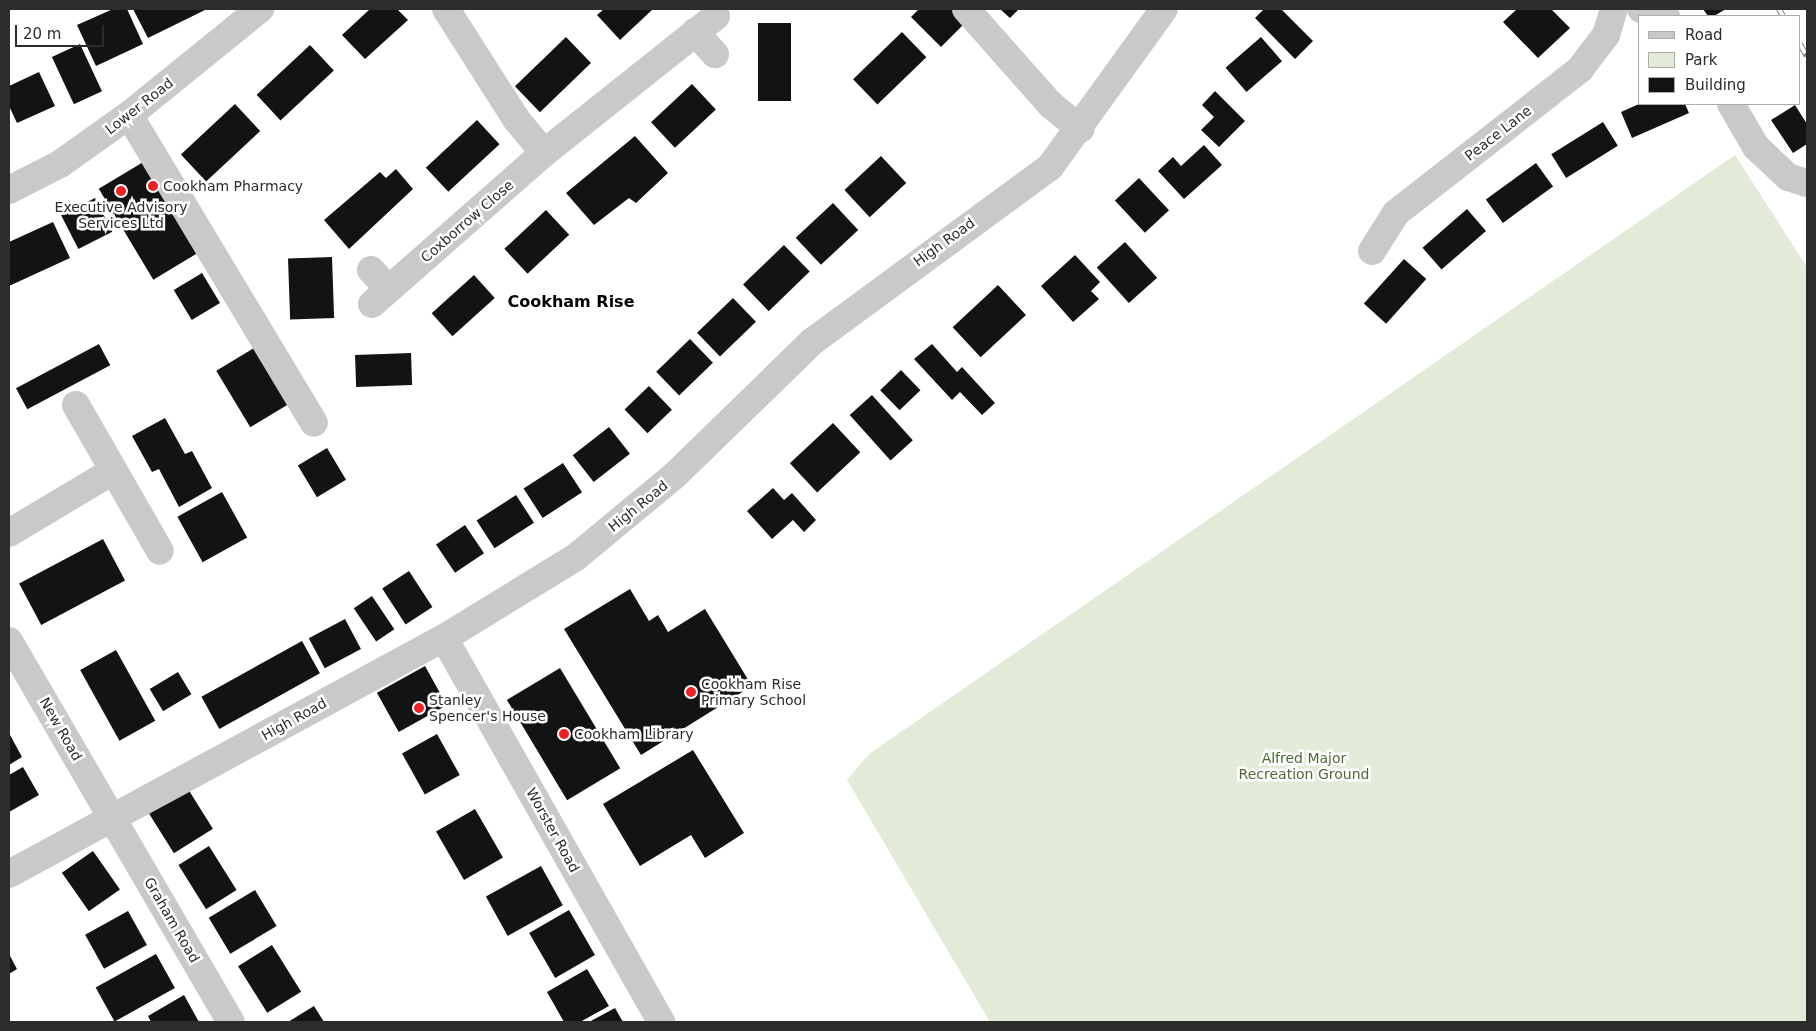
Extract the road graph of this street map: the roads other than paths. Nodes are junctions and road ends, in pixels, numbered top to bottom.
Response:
1 (260, 9) edge
2 (446, 9) edge
3 (966, 9) edge
4 (1164, 9) edge
5 (1614, 9) edge
6 (1641, 9) edge
7 (1662, 15) edge
8 (715, 54) dead end
9 (1732, 105) edge
10 (129, 115) junction
11 (1081, 129) junction
12 (544, 153) junction
13 (1807, 183) edge
14 (9, 190) edge
15 (1372, 251) dead end
16 (371, 270) dead end
17 (76, 405) dead end
18 (314, 424) dead end
19 (112, 472) junction
20 (9, 534) edge
21 (160, 551) dead end
22 (444, 638) junction
23 (9, 641) edge
24 (113, 818) junction
25 (9, 874) edge
26 (231, 1022) edge
27 (661, 1022) edge

1 - 10 street, Lower Road
2 - 12 street
3 - 11 street
4 - 11 street, High Road
5 - 15 street, Peace Lane
6 - 7 street
8 - 12 street, Coxborrow Close
9 - 13 street
10 - 14 street, Lower Road
10 - 18 street
11 - 22 street, High Road
12 - 16 street, Coxborrow Close
17 - 19 street
19 - 20 street
19 - 21 street
22 - 24 street, High Road
22 - 27 street, Worster Road
23 - 24 street, New Road
24 - 25 street, High Road
24 - 26 street, Graham Road

